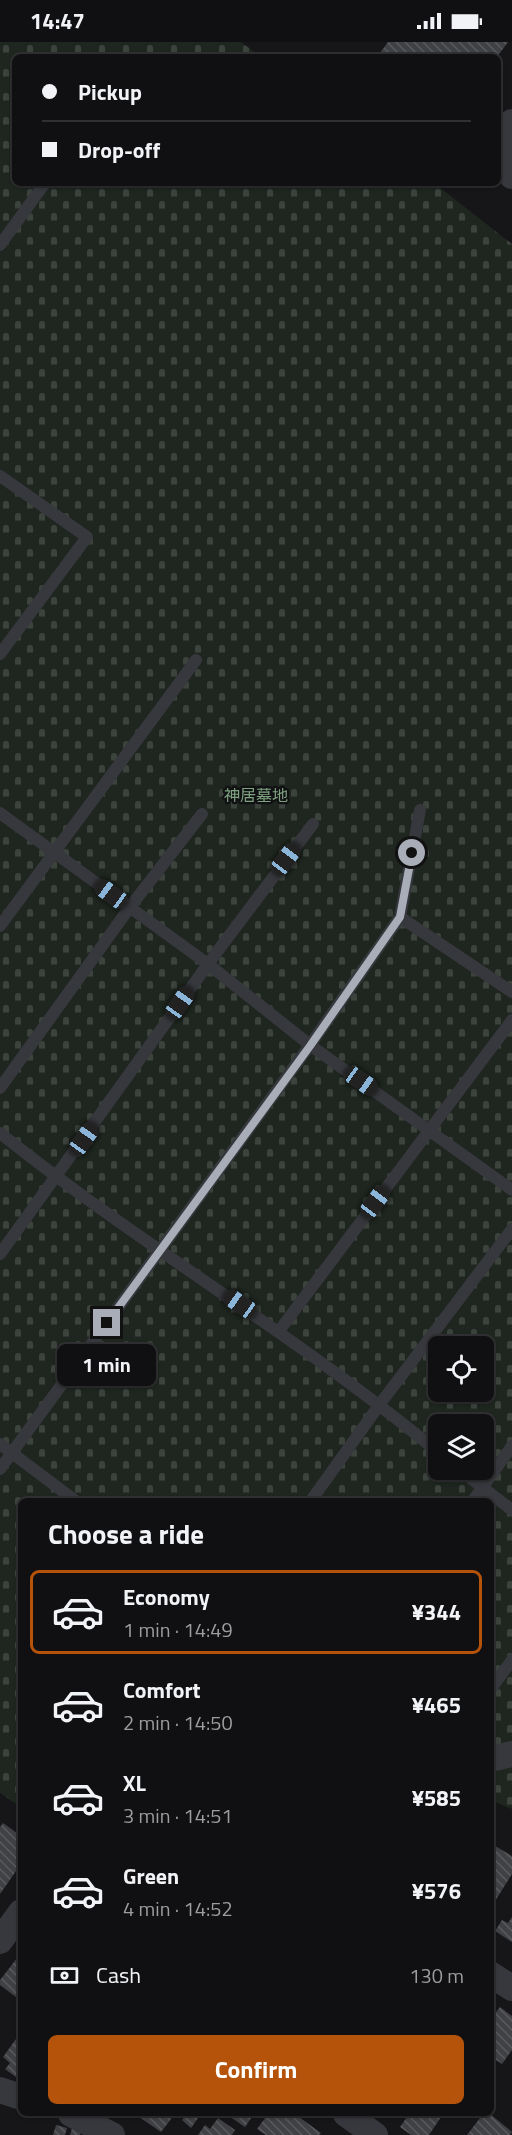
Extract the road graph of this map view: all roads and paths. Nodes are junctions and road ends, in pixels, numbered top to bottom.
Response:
1 (512, 122) edge
2 (512, 176) edge
3 (43, 186) edge
4 (0, 245) edge
5 (0, 476) edge
6 (0, 654) edge
7 (196, 660) dead end
8 (420, 810) dead end
9 (0, 813) edge
10 (202, 814) dead end
11 (313, 824) dead end
12 (54, 853) junction
13 (130, 907) junction
14 (400, 917) junction
15 (0, 926) edge
16 (208, 964) junction
17 (512, 992) edge
18 (512, 1020) edge
19 (310, 1046) junction
20 (0, 1088) edge
21 (429, 1129) junction
22 (0, 1133) edge
23 (56, 1178) junction
24 (512, 1190) edge
25 (512, 1229) edge
26 (161, 1249) junction
27 (0, 1254) edge
28 (279, 1331) junction
29 (380, 1404) junction
30 (0, 1444) edge
31 (428, 1444) edge
32 (512, 1446) edge
33 (12, 1452) junction
34 (0, 1469) edge
35 (472, 1480) edge
36 (482, 1488) junction
37 (72, 1498) edge
38 (313, 1498) edge
39 (475, 1498) edge
40 (512, 1510) edge
41 (512, 1660) edge
42 (494, 1685) edge
43 (512, 1754) edge
44 (494, 1758) edge
45 (18, 1916) edge
46 (0, 1941) edge
47 (494, 1977) edge
48 (512, 1988) edge
49 (0, 2090) edge
50 (18, 2096) edge
51 (82, 2116) edge
52 (112, 2135) edge

1 - 2 street
3 - 4 lane
5 - 6 lane
7 - 12 lane
8 - 14 lane
9 - 12 lane
10 - 13 lane
11 - 16 lane
12 - 13 lane
12 - 15 lane
13 - 16 lane
13 - 20 lane
14 - 17 lane
14 - 19 lane
16 - 19 lane
16 - 23 lane
18 - 21 lane
19 - 21 lane
19 - 26 lane
21 - 24 lane
21 - 28 lane
22 - 23 lane
23 - 26 lane
23 - 27 lane
25 - 29 lane
26 - 28 lane
26 - 33 lane
28 - 29 lane
29 - 31 lane
29 - 38 lane
30 - 33 lane
32 - 36 lane
33 - 34 lane
33 - 37 lane
35 - 36 lane
36 - 39 lane
36 - 40 lane
41 - 42 lane
43 - 44 street
45 - 46 street
47 - 48 street
49 - 50 street
51 - 52 street

